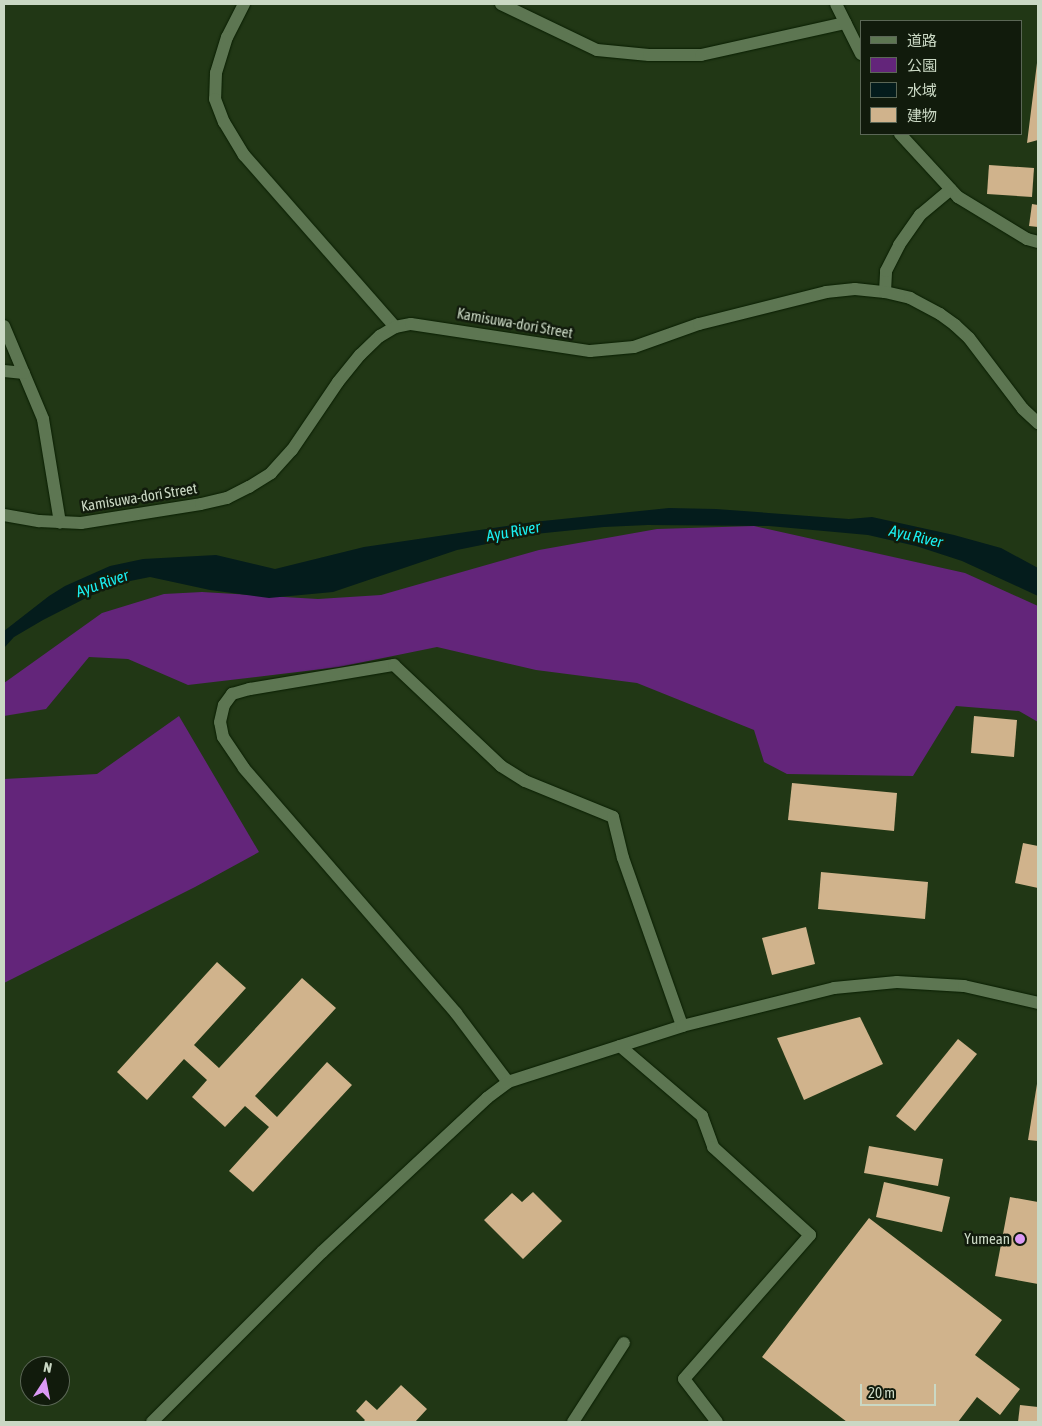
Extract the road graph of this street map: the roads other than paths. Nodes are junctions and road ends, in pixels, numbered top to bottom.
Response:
1 (244, 4) edge
2 (501, 4) edge
3 (836, 4) edge
4 (845, 22) junction
5 (860, 52) edge
6 (901, 135) edge
7 (951, 189) junction
8 (1038, 242) edge
9 (885, 292) junction
10 (4, 326) edge
11 (395, 327) junction
12 (4, 371) edge
13 (24, 374) junction
14 (1038, 423) edge
15 (4, 515) edge
16 (60, 523) junction
17 (1038, 1003) edge
18 (682, 1026) junction
19 (620, 1046) junction
20 (508, 1082) junction
21 (624, 1343) dead end
22 (152, 1422) edge
23 (573, 1422) edge
24 (717, 1422) edge

1 - 11 street
2 - 4 street
3 - 4 street
4 - 5 street
6 - 7 street
7 - 8 street
7 - 9 street
9 - 11 street, Kamisuwa-dori Street
9 - 14 street, Kamisuwa-dori Street
10 - 13 street
11 - 16 street, Kamisuwa-dori Street
12 - 13 street
13 - 16 street
15 - 16 street, Kamisuwa-dori Street
17 - 18 street
18 - 19 street
18 - 20 street
19 - 20 street
19 - 24 street
20 - 22 street
21 - 23 street

